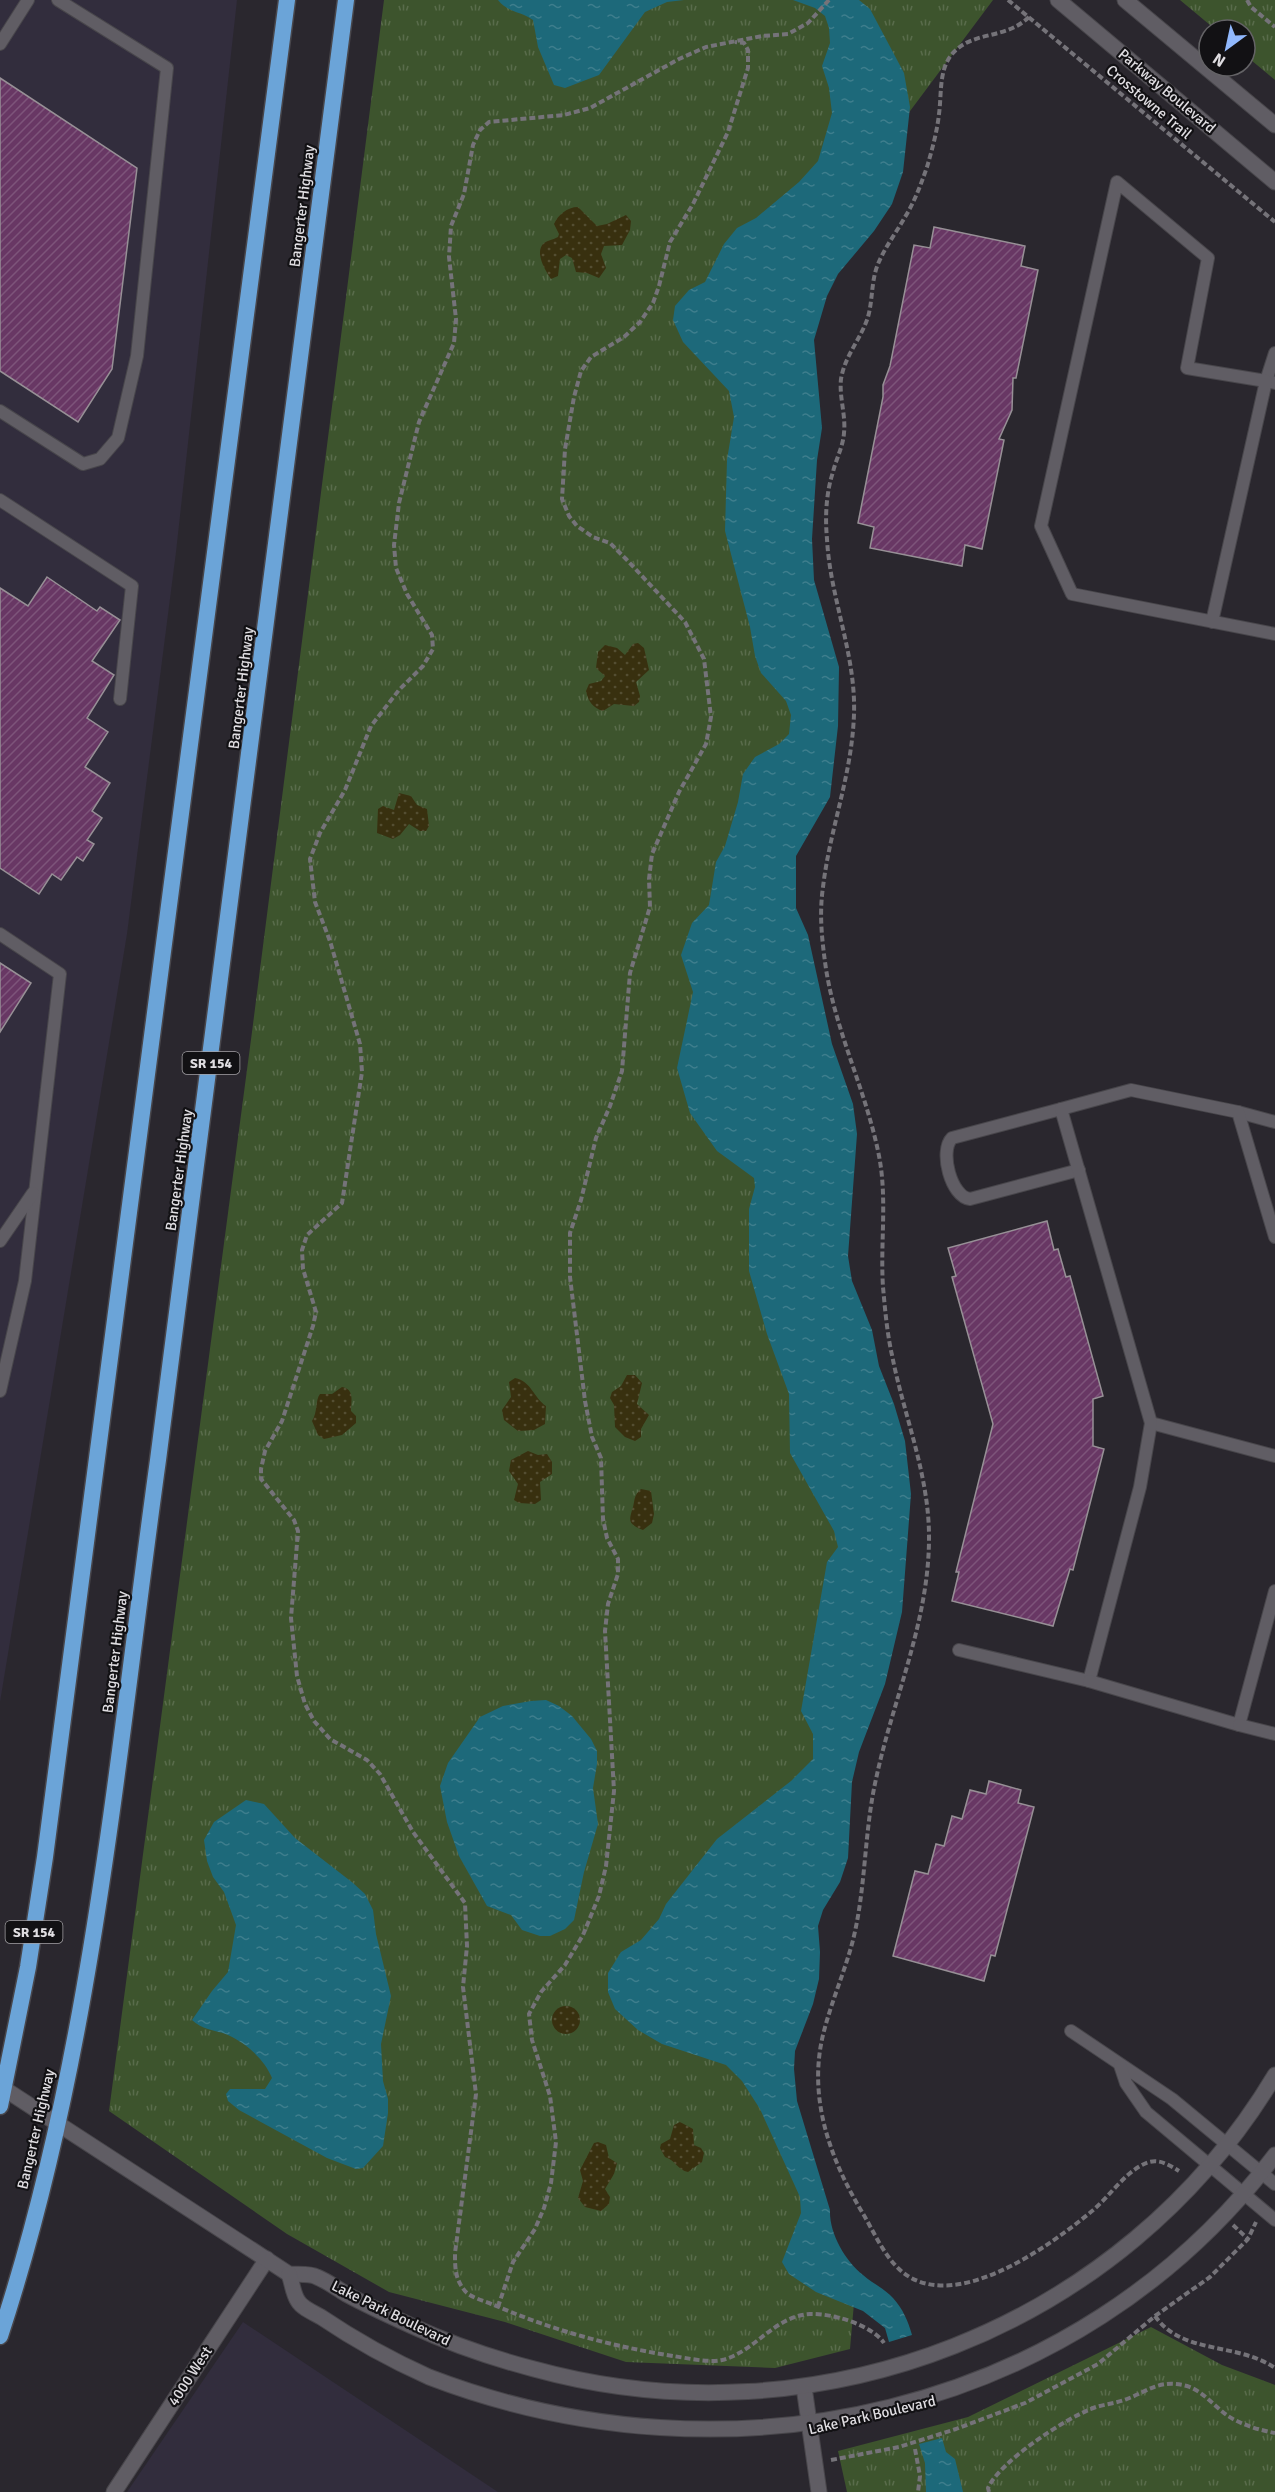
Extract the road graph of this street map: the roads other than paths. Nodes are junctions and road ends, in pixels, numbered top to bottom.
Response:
1 (28, 0) edge
2 (58, 0) edge
3 (287, 0) edge
4 (346, 0) edge
5 (1058, 0) edge
6 (1125, 0) edge
7 (0, 44) edge
8 (1275, 125) edge
9 (1275, 182) edge
10 (1275, 353) edge
11 (1270, 382) edge
12 (0, 411) edge
13 (0, 500) edge
14 (1212, 622) junction
15 (1275, 634) edge
16 (120, 699) dead end
17 (0, 934) edge
18 (1061, 1109) junction
19 (1238, 1112) junction
20 (1275, 1122) edge
21 (1079, 1170) junction
22 (35, 1190) junction
23 (1275, 1237) edge
24 (0, 1241) edge
25 (0, 1391) edge
26 (1150, 1424) junction
27 (1275, 1456) edge
28 (1275, 1591) edge
29 (959, 1650) dead end
30 (1089, 1681) junction
31 (1239, 1725) junction
32 (1275, 1734) edge
33 (1071, 2031) dead end
34 (1120, 2065) junction
35 (1275, 2075) edge
36 (1, 2094) edge
37 (56, 2122) junction
38 (1227, 2144) junction
39 (1275, 2155) edge
40 (1209, 2166) junction
41 (1262, 2173) junction
42 (1275, 2184) edge
43 (1243, 2194) junction
44 (1275, 2220) edge
45 (267, 2259) junction
46 (289, 2274) junction
47 (0, 2336) edge
48 (804, 2387) junction
49 (811, 2431) junction
50 (114, 2492) edge
51 (819, 2492) edge

1 - 7 lane
2 - 12 lane
3 - 36 highway, SR 154
4 - 37 highway, Bangerter Highway / SR 154
5 - 9 street, Parkway Boulevard
6 - 8 street
10 - 11 lane
11 - 14 lane
11 - 14 lane
13 - 16 lane
14 - 15 lane
17 - 22 lane
18 - 19 lane
18 - 21 lane
18 - 21 lane
19 - 20 lane
19 - 23 lane
21 - 26 lane
22 - 24 lane
22 - 25 lane
26 - 27 lane
26 - 30 lane
28 - 31 lane
29 - 30 lane
30 - 31 lane
31 - 32 lane
33 - 34 lane
34 - 38 lane
34 - 40 lane
35 - 38 street, Lake Park Boulevard
36 - 37 street, Lake Park Boulevard
37 - 45 street, Lake Park Boulevard
37 - 47 highway, Bangerter Highway / SR 154
38 - 40 street, Lake Park Boulevard
38 - 41 lane
39 - 41 street, Lake Park Boulevard
40 - 43 lane
40 - 48 street, Lake Park Boulevard
41 - 42 lane
41 - 43 street, Lake Park Boulevard
43 - 44 lane
43 - 49 street, Lake Park Boulevard
45 - 46 street, Lake Park Boulevard
45 - 50 street, 4000 West
46 - 48 street, Lake Park Boulevard
46 - 49 street, Lake Park Boulevard
48 - 49 street
49 - 51 street

